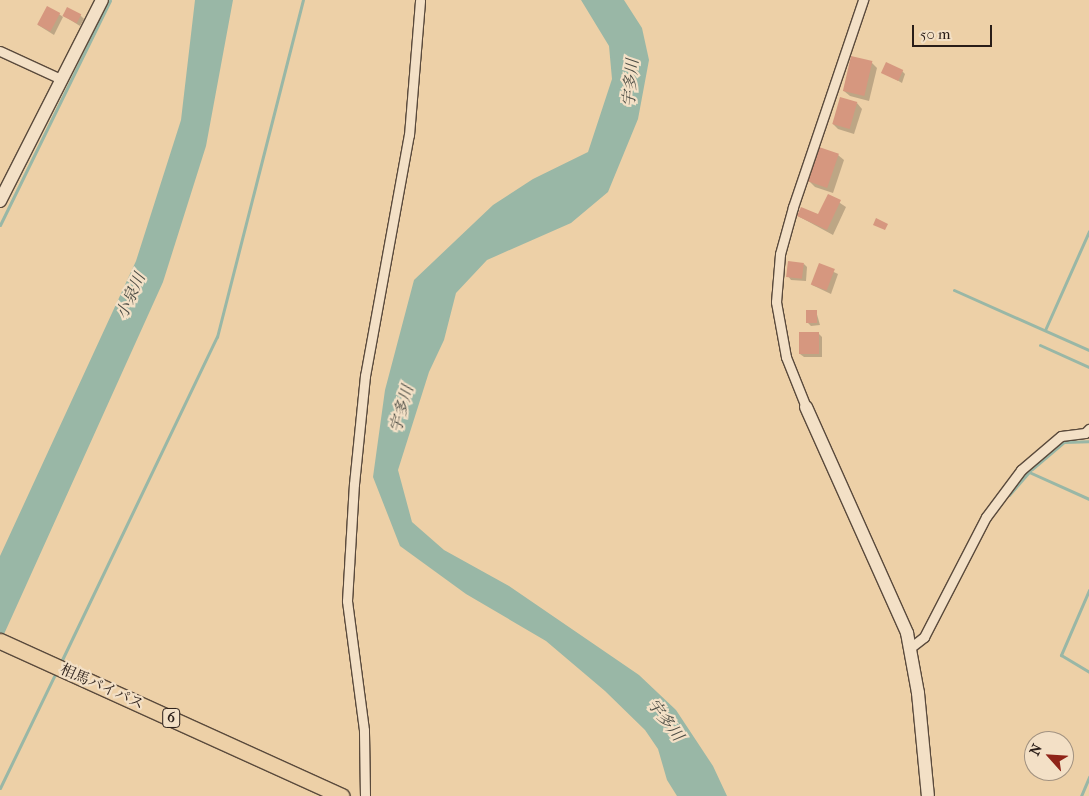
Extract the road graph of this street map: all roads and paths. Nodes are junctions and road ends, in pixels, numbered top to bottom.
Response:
1 (102, 0) edge
2 (420, 0) edge
3 (863, 0) edge
4 (0, 51) edge
5 (61, 79) junction
6 (0, 201) edge
7 (806, 407) joint
8 (1089, 429) edge
9 (0, 641) edge
10 (910, 648) junction
11 (341, 796) edge
12 (365, 796) edge
13 (928, 796) edge

1 - 5 street
2 - 12 street
3 - 7 street
4 - 5 street
5 - 6 street
7 - 10 street
8 - 10 street
9 - 11 highway, 相馬バイパス / 6
10 - 13 street

